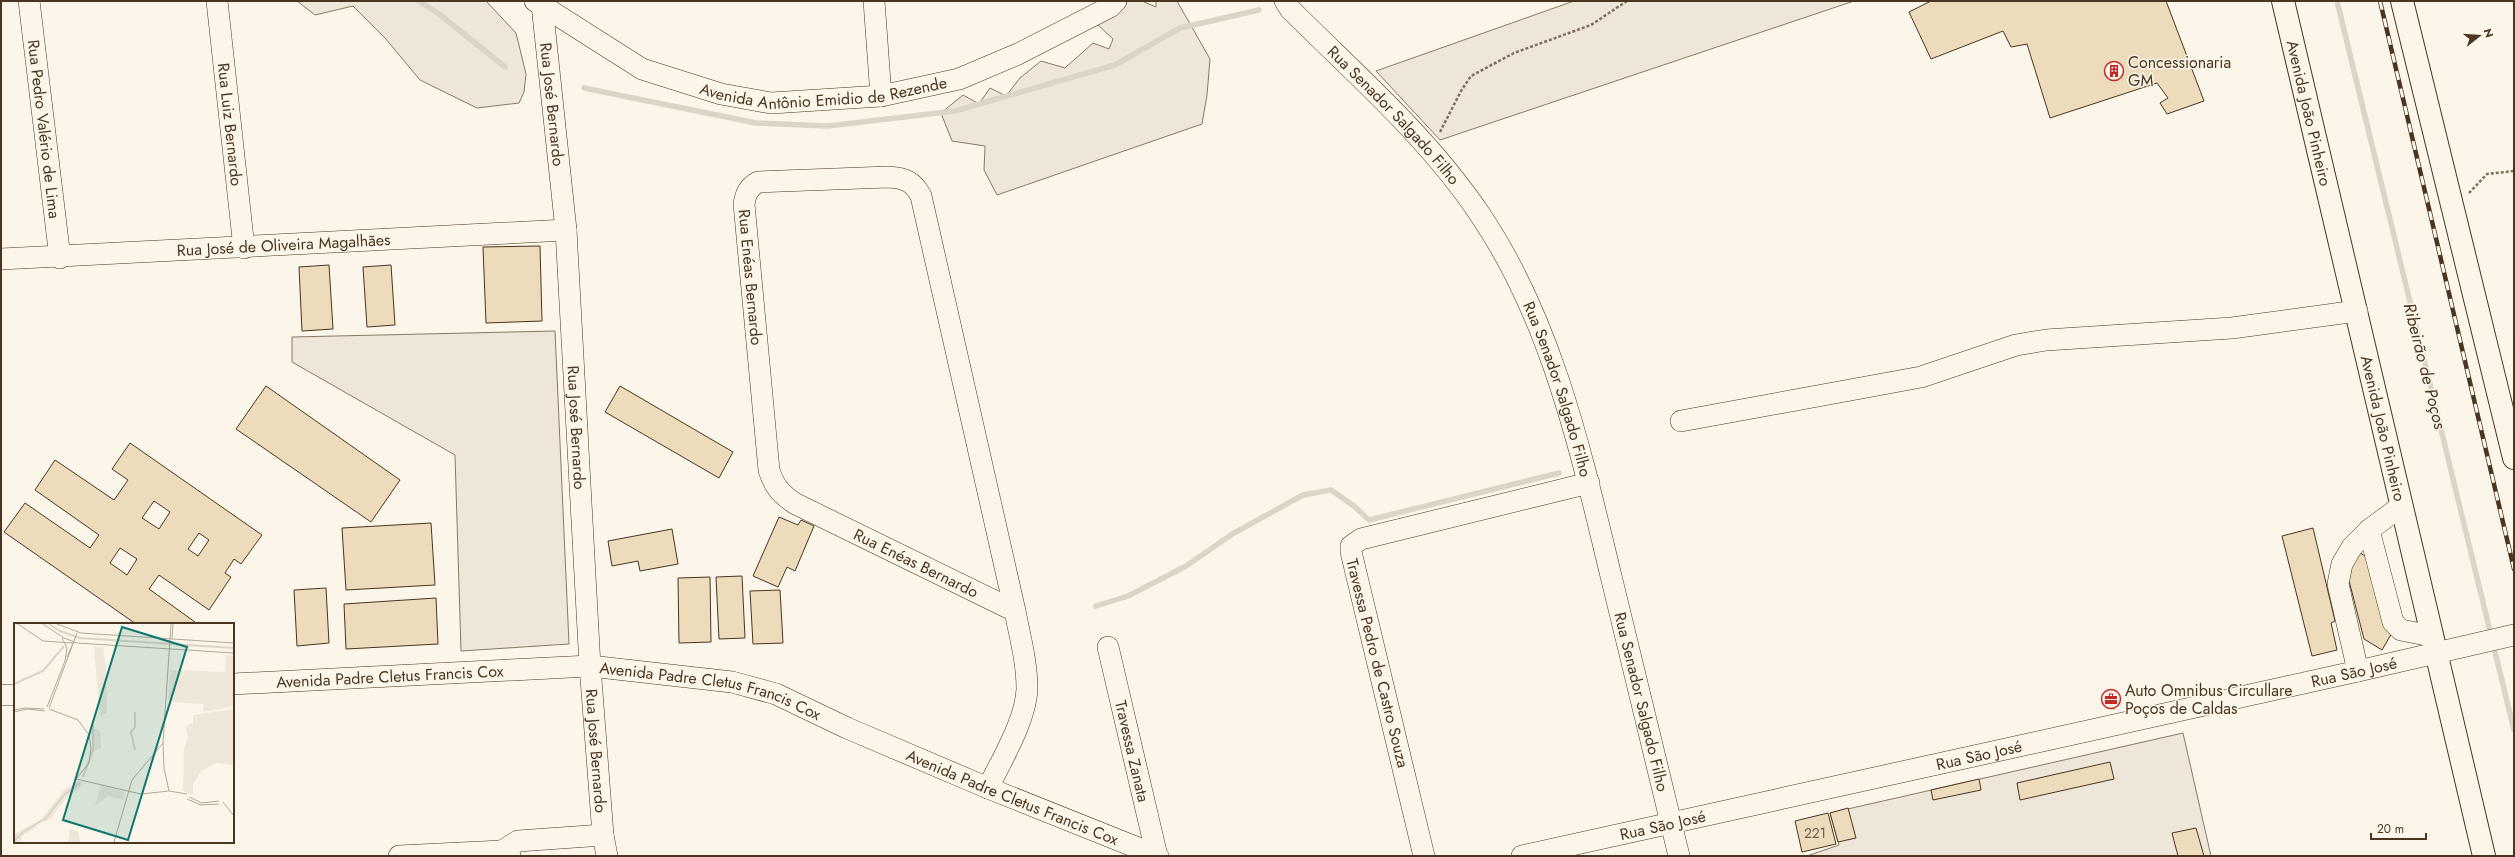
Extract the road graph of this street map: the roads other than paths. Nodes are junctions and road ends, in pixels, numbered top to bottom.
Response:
1 (29, 1) edge
2 (217, 1) edge
3 (874, 1) edge
4 (1116, 1) edge
5 (1285, 1) edge
6 (2283, 1) edge
7 (2402, 1) edge
8 (541, 2) edge
9 (881, 96) junction
10 (566, 230) junction
11 (244, 248) junction
12 (60, 258) junction
13 (1, 259) edge
14 (2357, 311) junction
15 (1681, 421) dead end
16 (2514, 458) edge
17 (1589, 483) junction
18 (2400, 507) junction
19 (2369, 530) junction
20 (1015, 611) junction
21 (2514, 635) edge
22 (2433, 645) junction
23 (1108, 647) dead end
24 (590, 666) junction
25 (2358, 671) junction
26 (234, 684) edge
27 (14, 695) edge
28 (1, 696) edge
29 (988, 788) junction
30 (1671, 823) junction
31 (603, 835) junction
32 (506, 853) edge
33 (399, 856) edge
34 (608, 856) edge
35 (1157, 856) edge
36 (1424, 856) edge
37 (1522, 856) edge
38 (1679, 856) edge
39 (2484, 856) edge

1 - 12 street, Rua Pedro Valério de Lima
2 - 11 street, Rua Luiz Bernardo
3 - 9 street
4 - 9 street, Avenida Antônio Emidio de Rezende
5 - 17 street, Rua Senador Salgado Filho
6 - 14 main road, Avenida João Pinheiro
7 - 16 main road
8 - 9 street, Avenida Antônio Emidio de Rezende
8 - 10 street, Rua José Bernardo
10 - 11 street, Rua José de Oliveira Magalhães
10 - 24 street, Rua José Bernardo
11 - 12 street, Rua José de Oliveira Magalhães
12 - 13 street, Rua José de Oliveira Magalhães
14 - 15 street
14 - 18 main road, Avenida João Pinheiro
17 - 30 street, Rua Senador Salgado Filho
17 - 36 street, Travessa Pedro de Castro Souza
18 - 19 street
18 - 22 main road, Avenida João Pinheiro
19 - 22 street
19 - 25 street
20 - 20 street, Rua Enéas Bernardo
20 - 29 street, Rua Enéas Bernardo
21 - 22 street, Rua São José
22 - 25 street, Rua São José
22 - 39 main road, Avenida João Pinheiro
23 - 35 street, Travessa Zanata
24 - 26 street, Avenida Padre Cletus Francis Cox
24 - 29 street, Avenida Padre Cletus Francis Cox
24 - 31 street, Rua José Bernardo
25 - 30 street, Rua São José
27 - 28 street
29 - 35 street, Avenida Padre Cletus Francis Cox
30 - 37 street, Rua São José
30 - 38 street, Rua Senador Salgado Filho
31 - 32 street
31 - 34 street, Rua José Bernardo
32 - 33 street

